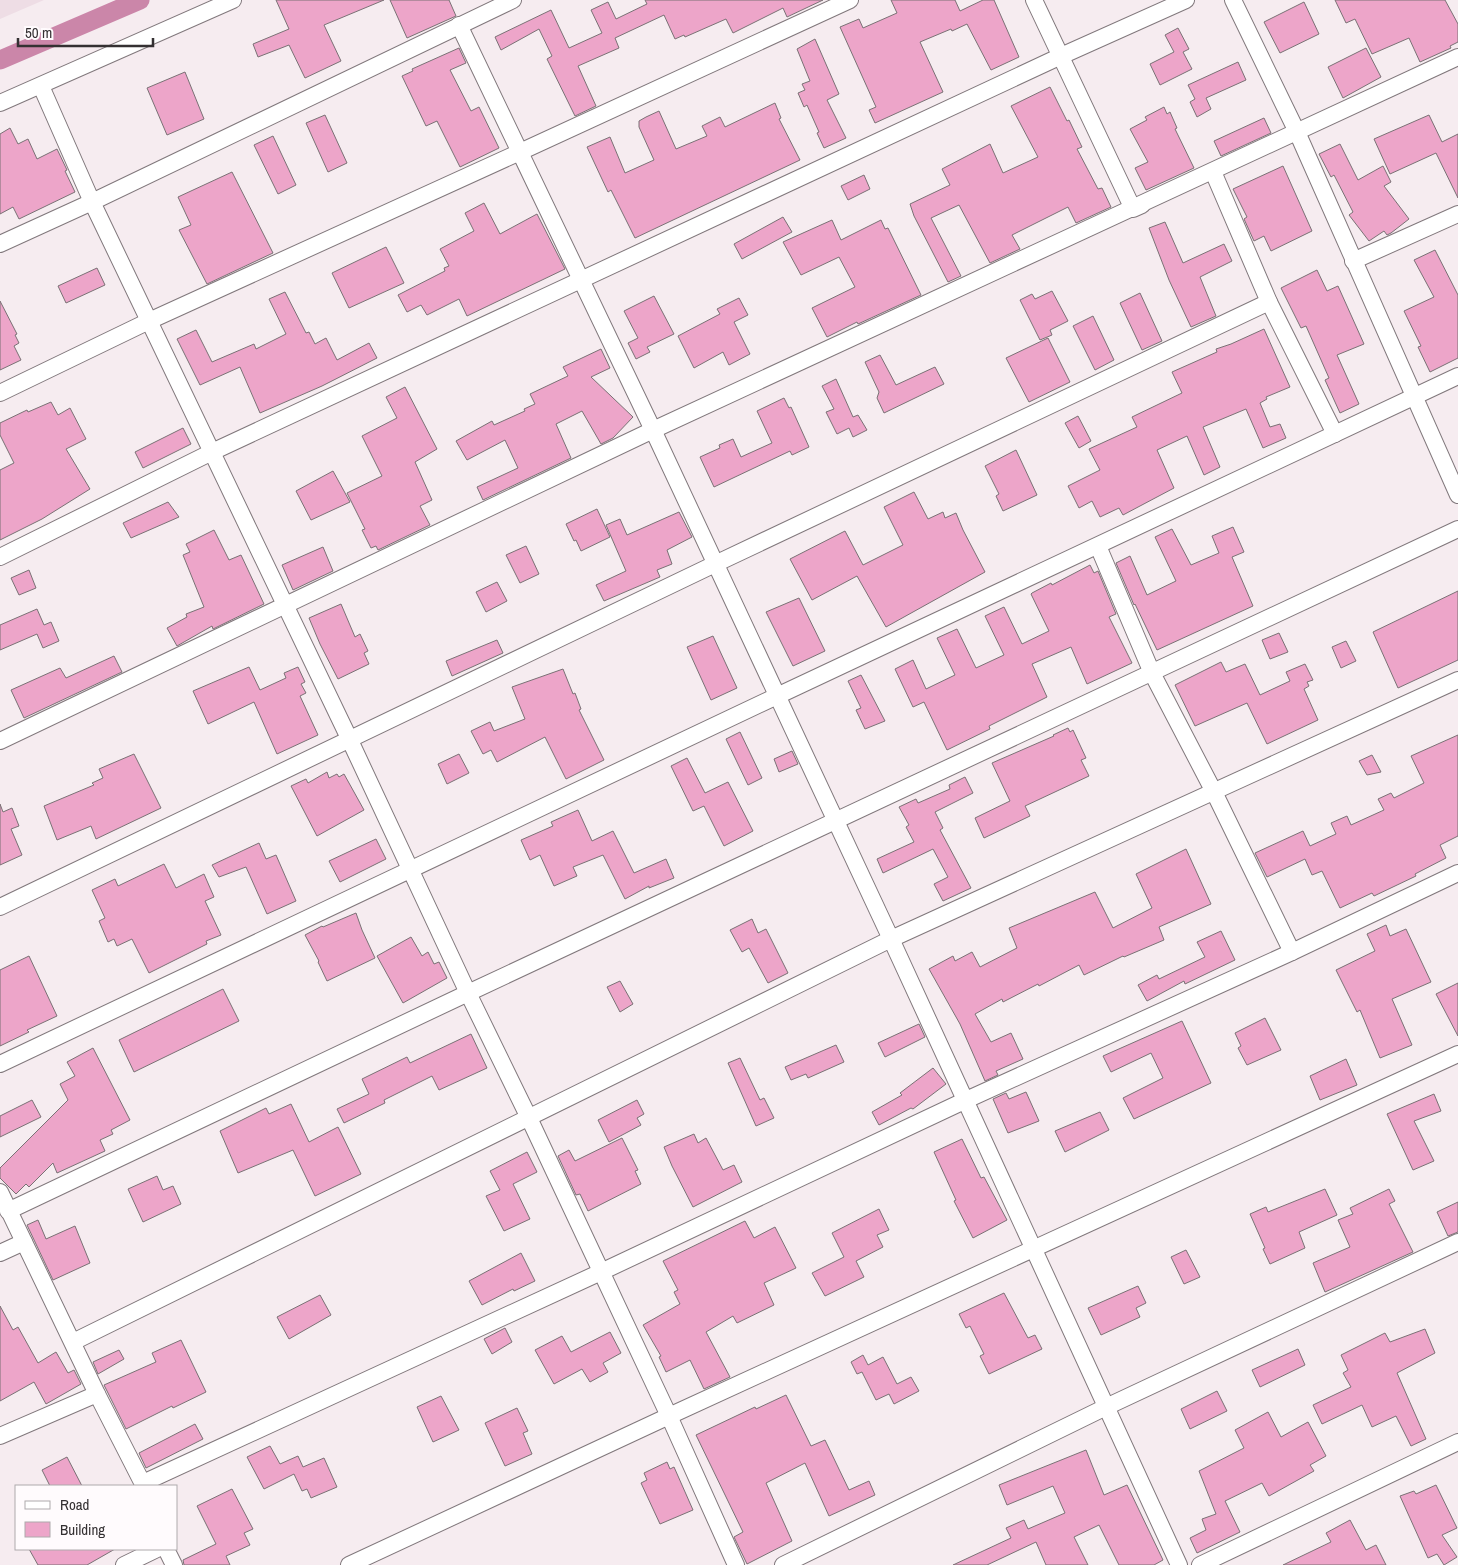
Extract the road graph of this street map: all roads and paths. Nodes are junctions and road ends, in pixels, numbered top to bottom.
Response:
1 (233, 0) edge
2 (513, 0) edge
3 (850, 0) edge
4 (1034, 0) edge
5 (1186, 0) edge
6 (1233, 0) edge
7 (1155, 6) edge
8 (459, 25) junction
9 (1061, 56) junction
10 (1458, 57) edge
11 (41, 86) junction
12 (0, 103) edge
13 (1296, 132) junction
14 (520, 152) junction
15 (1214, 174) junction
16 (92, 202) junction
17 (1133, 209) junction
18 (1458, 214) edge
19 (0, 244) edge
20 (1353, 261) junction
21 (581, 280) junction
22 (1269, 302) junction
23 (149, 321) junction
24 (1458, 376) edge
25 (0, 393) edge
26 (1414, 397) junction
27 (653, 430) junction
28 (1336, 434) junction
29 (212, 452) junction
30 (1458, 495) edge
31 (1458, 529) edge
32 (1098, 546) junction
33 (0, 557) edge
34 (715, 564) junction
35 (285, 605) junction
36 (1152, 673) junction
37 (1458, 680) edge
38 (777, 696) junction
39 (350, 740) junction
40 (0, 741) edge
41 (1214, 792) junction
42 (835, 820) junction
43 (410, 870) junction
44 (1458, 873) edge
45 (0, 907) edge
46 (891, 939) junction
47 (1292, 952) junction
48 (468, 993) junction
49 (1458, 1054) edge
50 (0, 1064) edge
51 (964, 1101) junction
52 (530, 1118) junction
53 (0, 1192) edge
54 (8, 1211) junction
55 (24, 1242) junction
56 (1458, 1242) edge
57 (1034, 1248) junction
58 (0, 1253) edge
59 (601, 1272) junction
60 (74, 1342) junction
61 (97, 1394) junction
62 (1106, 1407) junction
63 (669, 1416) junction
64 (0, 1436) edge
65 (1458, 1442) edge
66 (144, 1485) edge
67 (155, 1550) edge
68 (166, 1550) edge
69 (124, 1565) edge
70 (174, 1565) edge
71 (349, 1565) edge
72 (736, 1565) edge
73 (783, 1565) edge
74 (1179, 1565) edge
75 (1200, 1565) edge

1 - 11 street
2 - 8 street
3 - 14 street
4 - 9 street
5 - 7 street
6 - 13 street
7 - 9 street
8 - 14 street
8 - 16 street
9 - 17 street
9 - 21 street
10 - 13 street
11 - 12 street
11 - 16 street
13 - 15 street
13 - 17 street
13 - 20 street
14 - 21 street
14 - 23 street
15 - 17 street
15 - 22 street
16 - 19 street
16 - 23 street
17 - 27 street
18 - 20 street
20 - 26 street
21 - 27 street
21 - 29 street
22 - 28 street
22 - 34 street
23 - 25 street
23 - 29 street
24 - 26 street
26 - 28 street
26 - 30 street
27 - 34 street
27 - 35 street
28 - 32 street
29 - 33 street
29 - 35 street
31 - 36 street
32 - 36 street
32 - 38 street
34 - 38 street
34 - 39 street
35 - 39 street
35 - 40 street
36 - 41 street
36 - 42 street
37 - 41 street
38 - 42 street
38 - 43 street
39 - 43 street
39 - 45 street
41 - 46 street
41 - 47 street
42 - 46 street
42 - 48 street
43 - 48 street
43 - 50 street
44 - 47 street
46 - 51 street
46 - 52 street
47 - 51 street
48 - 52 street
48 - 54 street
49 - 57 street
51 - 57 street
51 - 59 street
52 - 59 street
52 - 60 street
53 - 54 street
54 - 55 street
55 - 58 street
55 - 60 street
56 - 62 street
57 - 62 street
57 - 63 street
59 - 63 street
59 - 66 street
60 - 61 street
61 - 64 street
61 - 66 street
62 - 73 street
62 - 74 street
63 - 71 street
63 - 72 street
65 - 75 street
67 - 69 street
68 - 70 street

